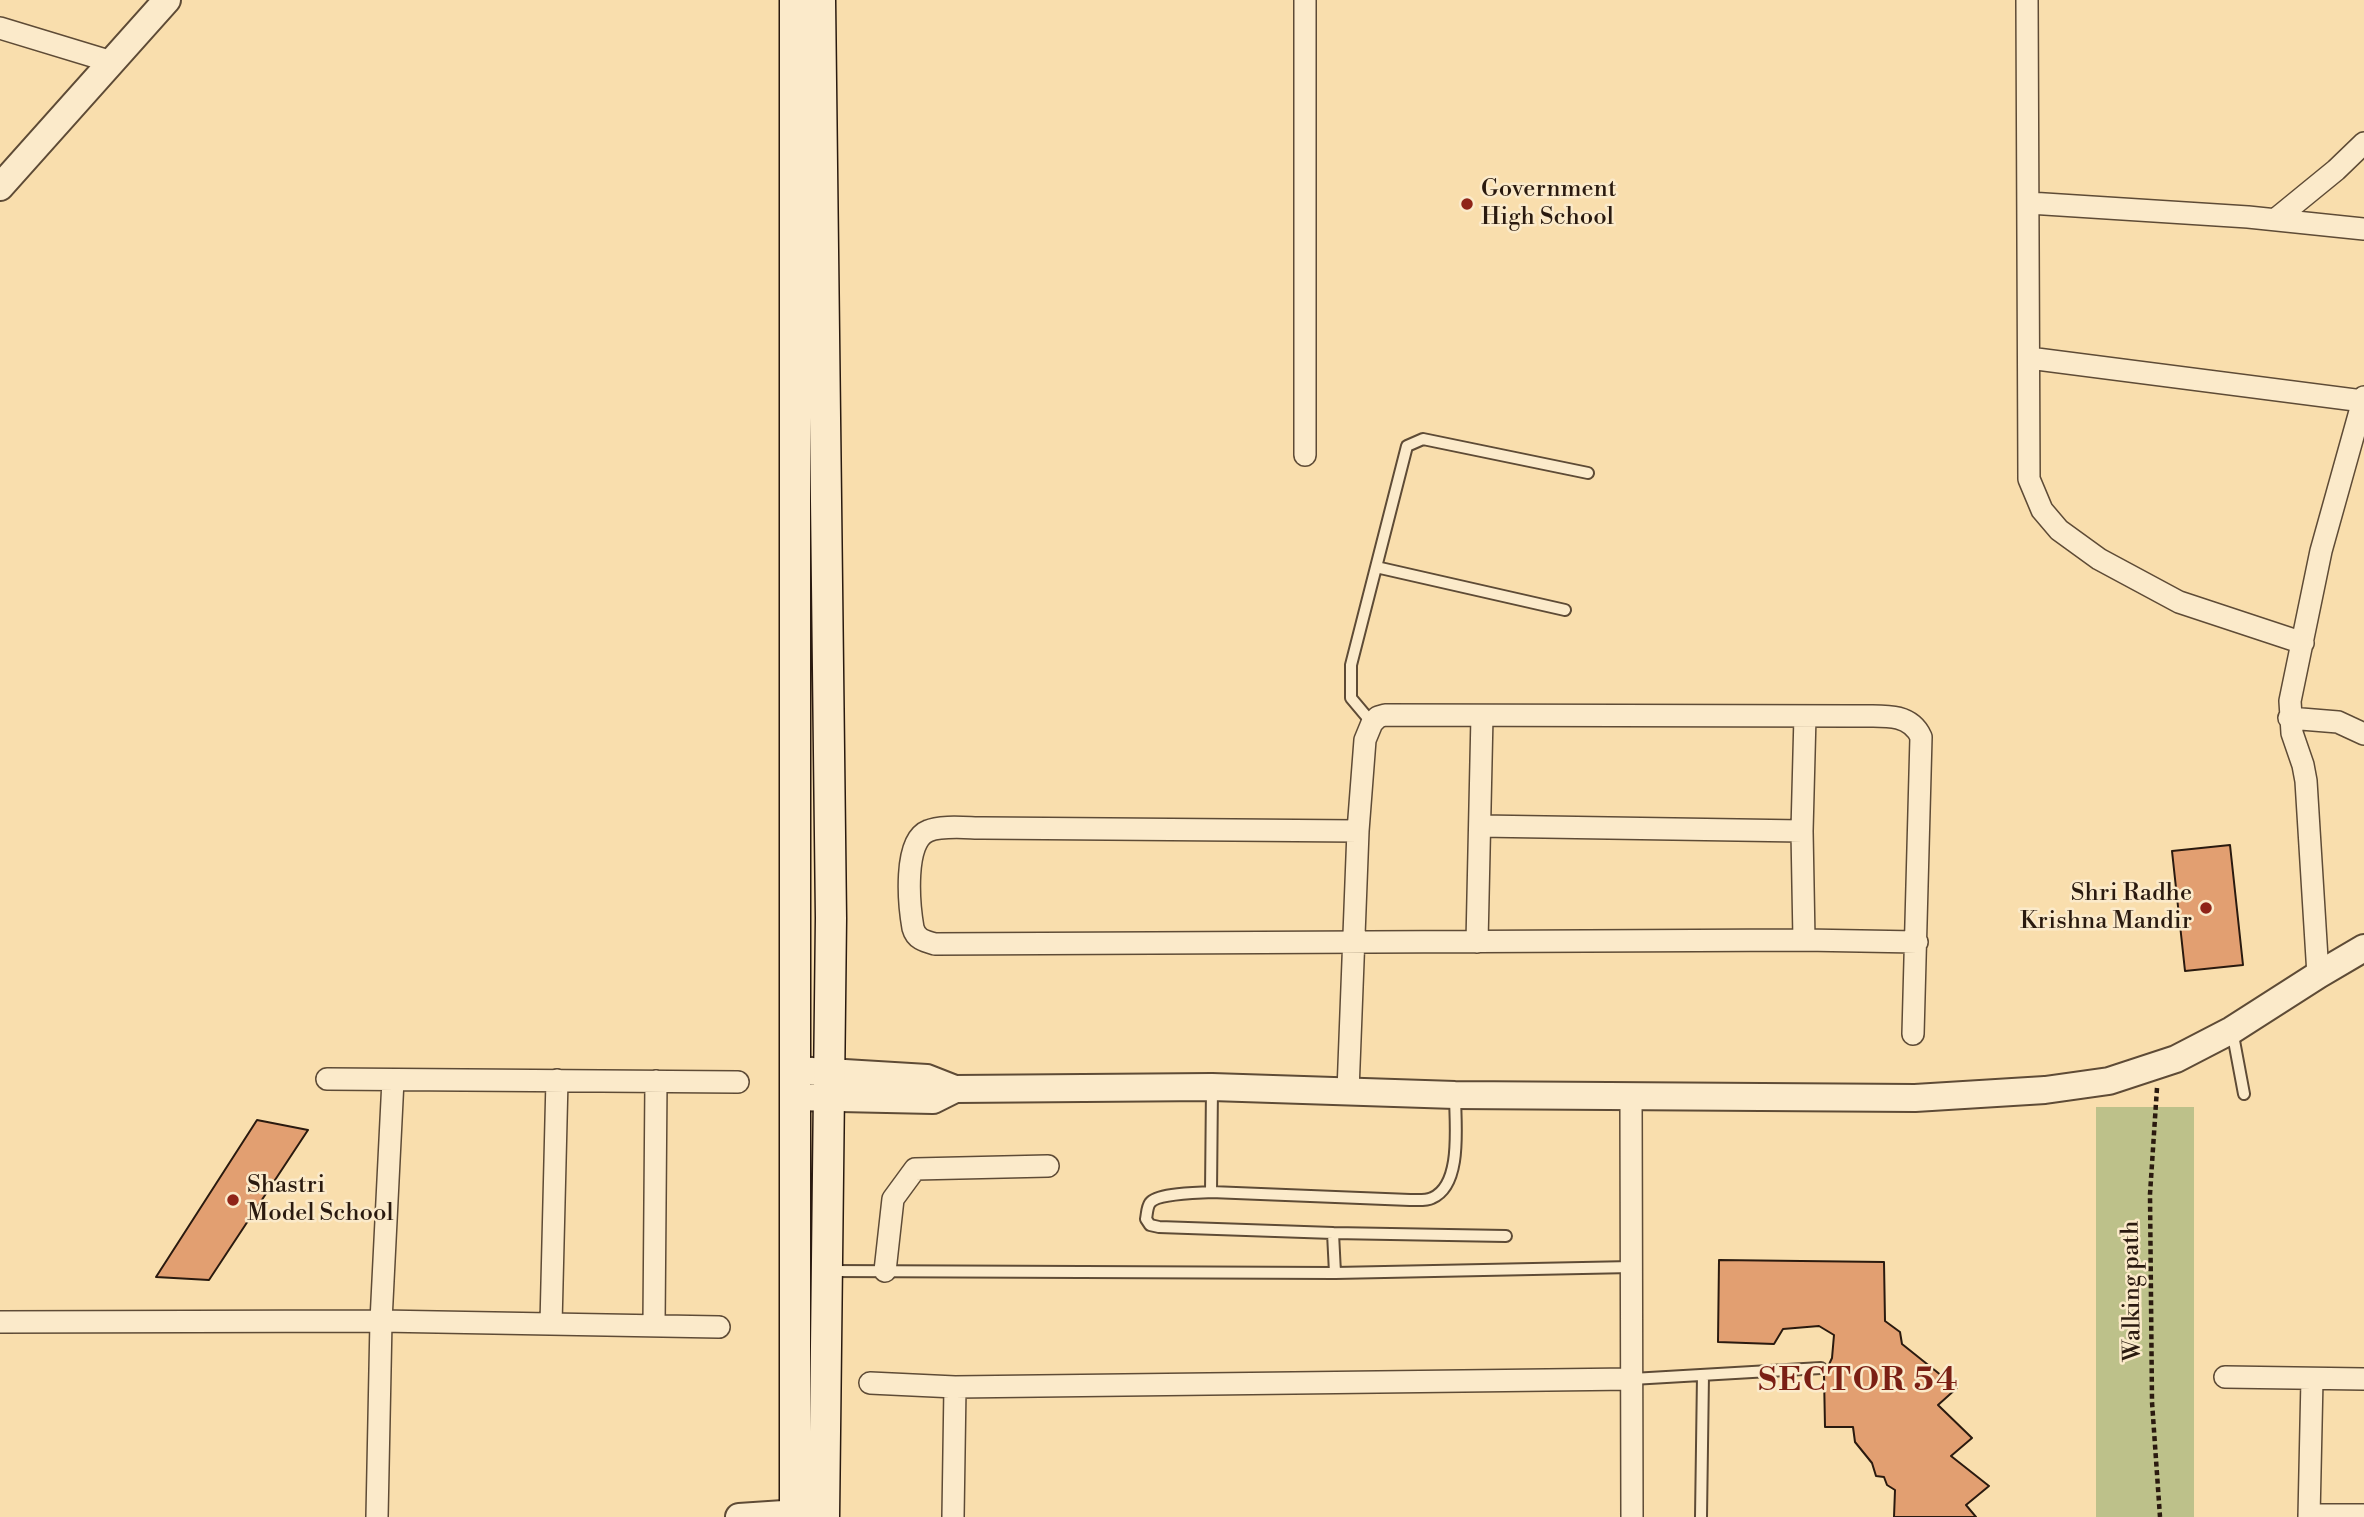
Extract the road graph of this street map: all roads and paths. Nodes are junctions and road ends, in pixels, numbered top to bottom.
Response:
1 (167, 0) edge
2 (795, 0) edge
3 (820, 0) edge
4 (1305, 0) edge
5 (2027, 0) edge
6 (0, 28) edge
7 (112, 62) junction
8 (2364, 143) edge
9 (0, 187) edge
10 (2029, 203) junction
11 (2276, 219) junction
12 (2364, 229) edge
13 (2029, 358) junction
14 (2363, 399) edge
15 (1306, 455) dead end
16 (1587, 473) dead end
17 (1376, 567) junction
18 (1565, 610) dead end
19 (2303, 643) junction
20 (1482, 716) junction
21 (1805, 716) junction
22 (2289, 718) junction
23 (1372, 723) junction
24 (2364, 734) edge
25 (1480, 826) junction
26 (1358, 831) junction
27 (1802, 831) junction
28 (1804, 940) junction
29 (1477, 942) junction
30 (1917, 942) junction
31 (1355, 943) junction
32 (2364, 948) edge
33 (2318, 975) junction
34 (2232, 1030) junction
35 (1913, 1034) dead end
36 (2158, 1065) junction
37 (327, 1079) dead end
38 (393, 1080) junction
39 (557, 1080) junction
40 (656, 1081) junction
41 (738, 1082) dead end
42 (794, 1084) junction
43 (830, 1085) junction
44 (1212, 1087) junction
45 (1348, 1091) junction
46 (2244, 1094) dead end
47 (1455, 1095) junction
48 (1631, 1097) junction
49 (1048, 1166) dead end
50 (1211, 1192) junction
51 (1333, 1233) junction
52 (1506, 1236) dead end
53 (1632, 1267) junction
54 (827, 1270) junction
55 (885, 1271) junction
56 (1335, 1273) junction
57 (381, 1321) junction
58 (0, 1322) edge
59 (551, 1324) junction
60 (654, 1324) junction
61 (719, 1327) dead end
62 (1821, 1368) dead end
63 (1703, 1375) junction
64 (2225, 1377) dead end
65 (1632, 1379) junction
66 (2312, 1379) junction
67 (2364, 1379) edge
68 (870, 1383) dead end
69 (955, 1387) junction
70 (809, 1515) edge
71 (2364, 1515) edge
72 (2309, 1516) edge
73 (377, 1517) edge
74 (739, 1517) edge
75 (953, 1517) edge
76 (1632, 1517) edge
77 (1701, 1517) edge
78 (2160, 1517) edge

1 - 7 street
2 - 42 main road
3 - 43 main road
4 - 15 street
5 - 10 street
6 - 7 street
7 - 9 street
8 - 11 street
10 - 11 street
10 - 13 street
11 - 12 street
13 - 14 street
13 - 19 street
14 - 19 street
16 - 17 lane
17 - 18 lane
17 - 23 lane
19 - 22 street
20 - 21 street
20 - 23 street
20 - 25 street
21 - 27 street
21 - 30 street
22 - 24 street
22 - 33 street
23 - 26 street
25 - 27 street
25 - 29 street
26 - 31 street
26 - 31 street
27 - 28 street
28 - 29 street
28 - 30 street
29 - 31 street
30 - 35 street
31 - 45 street
32 - 33 street
33 - 34 street
34 - 36 street
34 - 46 lane
36 - 48 street
36 - 78 path, Walking path
37 - 38 street
38 - 39 street
38 - 57 street
39 - 40 street
39 - 59 street
40 - 41 street
40 - 60 street
42 - 43 street
42 - 70 main road
43 - 44 street
43 - 54 main road
44 - 45 street
44 - 50 lane
45 - 47 street
47 - 48 street
47 - 50 lane
48 - 53 street
49 - 55 street
50 - 51 lane
51 - 52 lane
51 - 56 lane
53 - 56 lane
53 - 65 street
54 - 55 lane
54 - 70 main road
55 - 56 lane
57 - 58 street
57 - 59 street
57 - 73 street
59 - 60 street
60 - 61 street
62 - 63 lane
63 - 65 lane
63 - 77 lane
64 - 66 street
65 - 69 street
65 - 76 street
66 - 67 street
66 - 72 street
68 - 69 street
69 - 75 street
70 - 74 street
71 - 72 street

